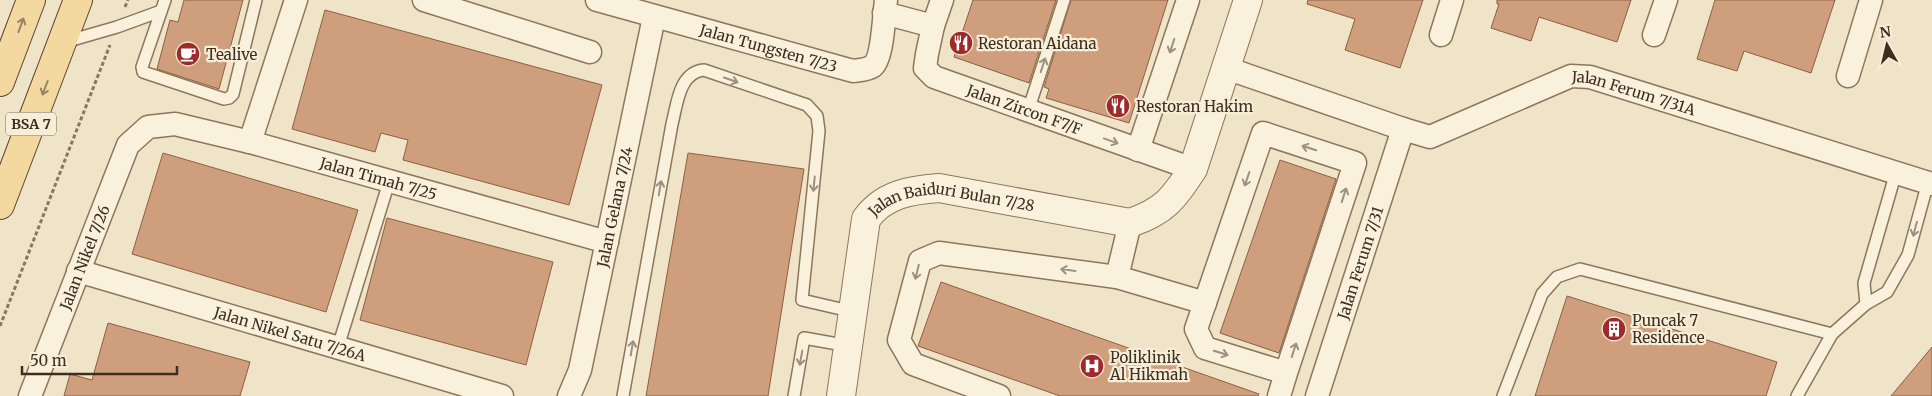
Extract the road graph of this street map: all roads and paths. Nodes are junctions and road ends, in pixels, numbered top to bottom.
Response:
1 (31, 0) edge
2 (78, 0) edge
3 (128, 0) edge
4 (256, 0) edge
5 (296, 0) edge
6 (424, 0) edge
7 (597, 0) edge
8 (942, 0) edge
9 (1064, 0) edge
10 (1188, 0) edge
11 (1248, 0) edge
12 (1452, 0) edge
13 (1666, 0) edge
14 (1871, 0) edge
15 (163, 5) edge
16 (885, 7) edge
17 (654, 17) junction
18 (933, 26) junction
19 (117, 27) junction
20 (1441, 34) dead end
21 (1654, 35) dead end
22 (63, 43) junction
23 (590, 52) dead end
24 (1226, 68) junction
25 (1848, 76) dead end
26 (0, 82) edge
27 (1028, 111) junction
28 (148, 127) joint
29 (1403, 130) junction
30 (250, 142) junction
31 (1138, 150) junction
32 (1193, 169) junction
33 (1896, 172) junction
34 (389, 182) junction
35 (1930, 183) edge
36 (0, 205) edge
37 (1130, 223) junction
38 (607, 242) junction
39 (78, 271) junction
40 (1117, 277) junction
41 (1205, 303) junction
42 (1866, 304) junction
43 (854, 312) junction
44 (0, 326) edge
45 (1832, 334) junction
46 (849, 346) junction
47 (338, 347) junction
48 (1286, 373) junction
49 (30, 396) edge
50 (502, 396) edge
51 (569, 396) edge
52 (622, 396) edge
53 (794, 396) edge
54 (841, 396) edge
55 (999, 396) edge
56 (1279, 396) edge
57 (1317, 396) edge
58 (1503, 396) edge
59 (1797, 396) edge

26 -> 1 main road
2 - 22 main road, BSA 7
3 - 19 path
4 - 15 lane
5 - 30 street
6 - 23 street
7 - 17 street, Jalan Tungsten 7/23
8 - 18 street, Jalan Zircon F7/F
27 -> 9 lane
10 -> 31 street
11 - 24 street
12 - 20 street
13 - 21 street
14 - 25 street
15 - 19 lane
16 - 17 street, Jalan Tungsten 7/23
16 - 18 street
17 - 38 street, Jalan Gelana 7/24
18 - 27 street, Jalan Zircon F7/F
19 - 22 lane
19 - 44 path
22 -> 36 main road, BSA 7
24 - 29 street, Jalan Ferum 7/31A
24 - 32 street
27 -> 31 street, Jalan Zircon F7/F
28 - 30 street, Jalan Timah 7/25
28 - 39 street, Jalan Nikel 7/26
29 - 33 street, Jalan Ferum 7/31A
29 - 57 street, Jalan Ferum 7/31
30 - 34 street, Jalan Timah 7/25
31 - 32 street, Jalan Zircon F7/F
32 - 37 street
33 - 35 street, Jalan Ferum 7/31A
33 - 42 lane
34 - 38 street, Jalan Timah 7/25
34 - 47 lane
35 -> 42 lane
37 - 40 street
37 - 43 street, Jalan Baiduri Bulan 7/28
38 - 51 street, Jalan Gelana 7/24
39 - 47 street, Jalan Nikel Satu 7/26A
39 - 49 street, Jalan Nikel 7/26
40 - 41 street
40 -> 55 street
41 -> 48 street
48 -> 41 street
42 - 45 lane
43 - 46 street, Jalan Baiduri Bulan 7/28
52 -> 43 lane
45 - 58 lane
45 - 59 lane
46 -> 53 lane
46 - 54 street, Jalan Baiduri Bulan 7/28
47 - 50 street, Jalan Nikel Satu 7/26A
48 - 56 street

